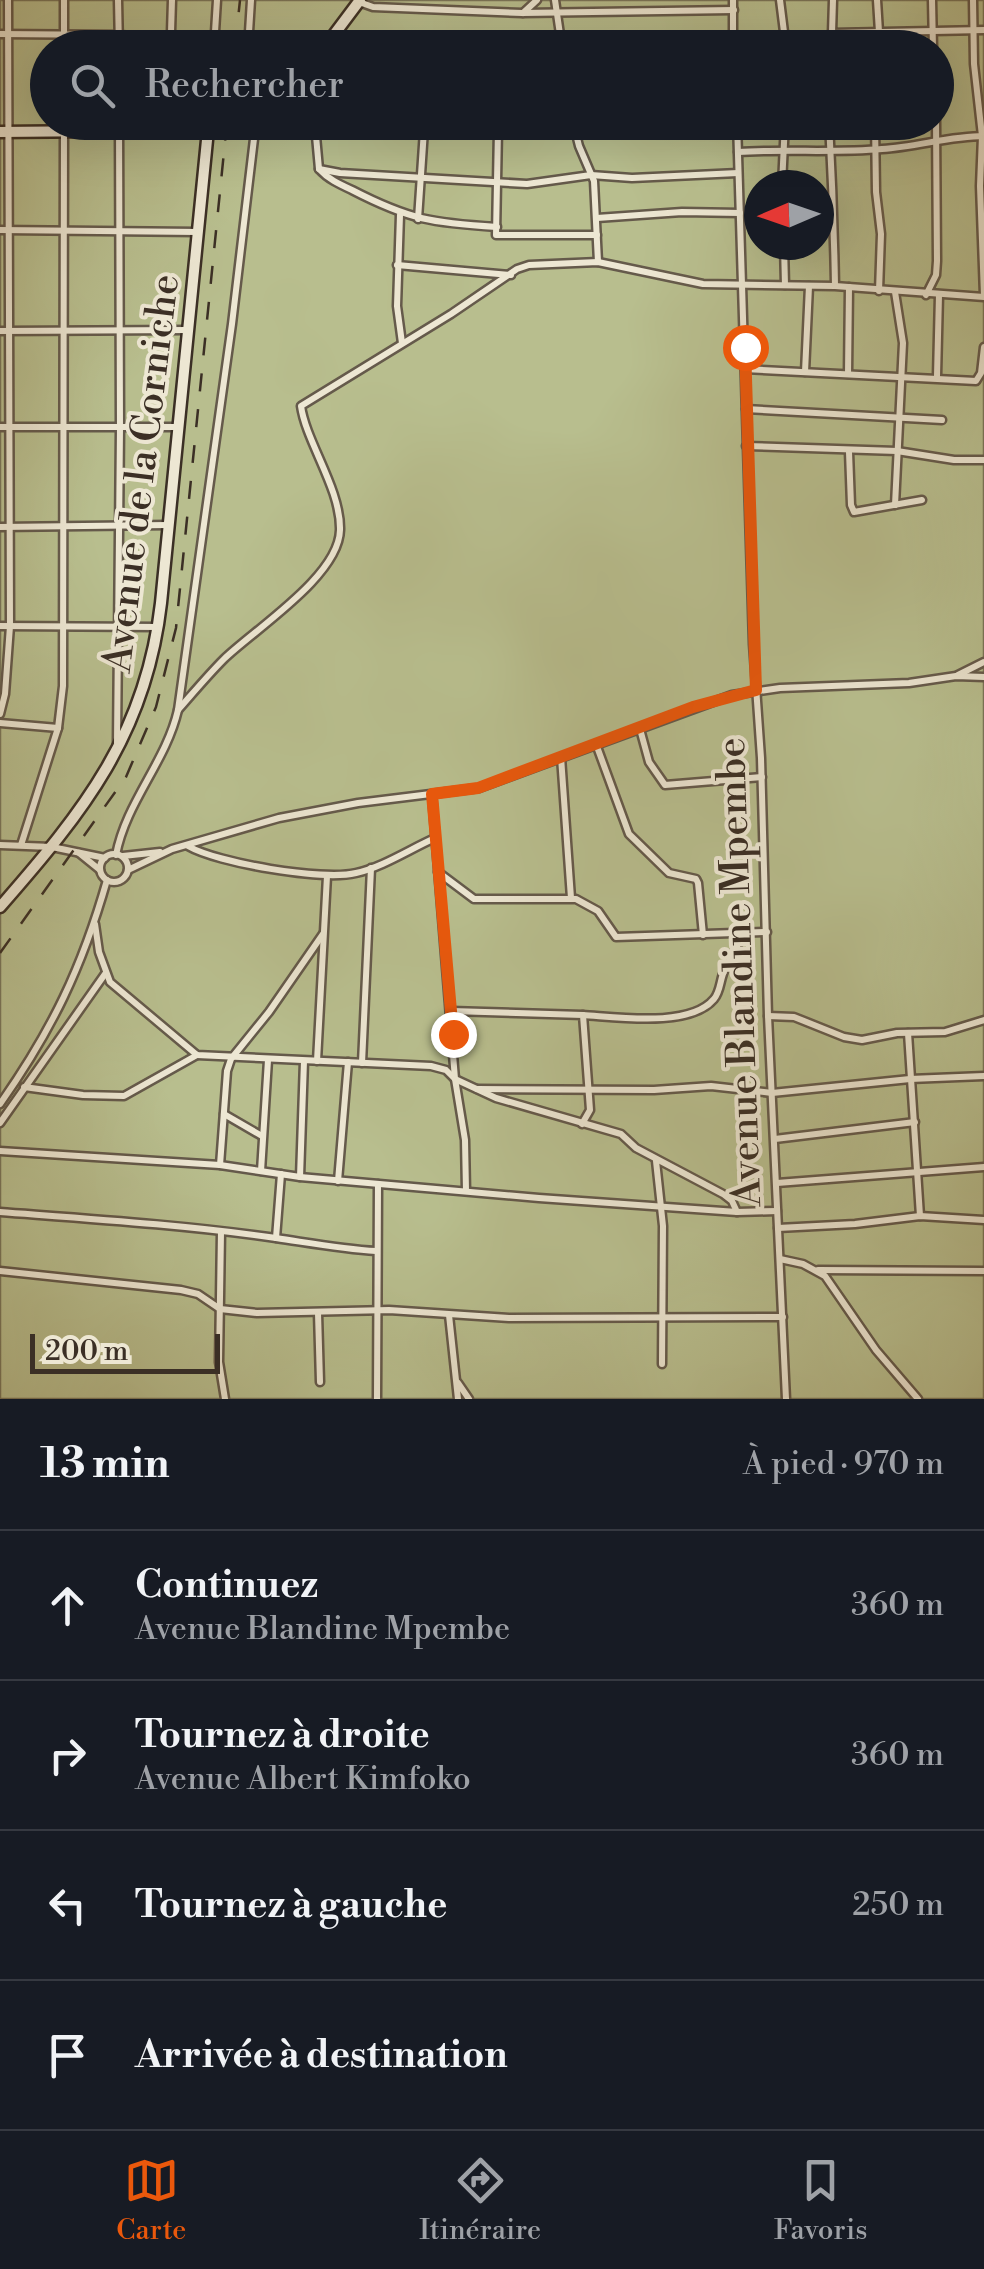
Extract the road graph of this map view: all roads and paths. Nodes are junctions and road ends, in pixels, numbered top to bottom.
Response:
1 (8, 0) edge
2 (64, 0) edge
3 (118, 0) edge
4 (172, 0) edge
5 (217, 0) edge
6 (251, 0) edge
7 (452, 0) edge
8 (538, 0) edge
9 (555, 0) edge
10 (733, 0) edge
11 (780, 0) edge
12 (832, 0) edge
13 (877, 0) edge
14 (932, 0) edge
15 (974, 0) edge
16 (360, 1) edge
17 (453, 10) junction
18 (734, 10) junction
19 (556, 11) junction
20 (522, 14) junction
21 (64, 30) edge
22 (120, 30) edge
23 (170, 30) edge
24 (215, 30) edge
25 (249, 30) edge
26 (338, 30) edge
27 (559, 30) edge
28 (733, 30) edge
29 (784, 30) edge
30 (832, 30) edge
31 (880, 30) edge
32 (932, 30) edge
33 (974, 30) junction
34 (984, 30) edge
35 (954, 31) edge
36 (4, 34) edge
37 (30, 34) edge
38 (30, 130) edge
39 (5, 132) edge
40 (983, 136) edge
41 (954, 139) edge
42 (64, 140) edge
43 (119, 140) edge
44 (208, 140) edge
45 (254, 140) edge
46 (316, 140) edge
47 (423, 140) edge
48 (498, 140) edge
49 (578, 140) edge
50 (738, 140) edge
51 (783, 140) edge
52 (831, 140) edge
53 (876, 140) edge
54 (938, 140) joint
55 (782, 150) junction
56 (876, 150) junction
57 (833, 151) junction
58 (738, 152) junction
59 (319, 169) junction
60 (782, 170) edge
61 (738, 173) junction
62 (592, 175) junction
63 (421, 178) junction
64 (499, 182) junction
65 (740, 213) junction
66 (400, 214) junction
67 (597, 218) junction
68 (418, 219) junction
69 (497, 227) junction
70 (5, 230) edge
71 (65, 231) junction
72 (119, 232) junction
73 (200, 232) junction
74 (597, 236) junction
75 (784, 260) edge
76 (598, 262) junction
77 (397, 264) junction
78 (511, 275) junction
79 (743, 283) junction
80 (785, 285) junction
81 (810, 286) junction
82 (835, 286) junction
83 (849, 287) junction
84 (879, 291) junction
85 (895, 292) junction
86 (926, 295) junction
87 (939, 295) junction
88 (984, 296) edge
89 (66, 330) junction
90 (119, 330) junction
91 (189, 330) junction
92 (0, 331) edge
93 (10, 331) junction
94 (402, 343) junction
95 (984, 347) edge
96 (745, 369) junction
97 (805, 372) junction
98 (848, 374) junction
99 (900, 376) junction
100 (936, 376) junction
101 (746, 410) junction
102 (900, 419) junction
103 (942, 420) dead end
104 (0, 427) edge
105 (11, 427) junction
106 (178, 427) junction
107 (66, 428) junction
108 (120, 428) junction
109 (746, 446) junction
110 (849, 452) junction
111 (897, 452) junction
112 (984, 460) edge
113 (984, 470) edge
114 (922, 500) dead end
115 (895, 505) junction
116 (168, 525) junction
117 (65, 526) junction
118 (118, 526) junction
119 (0, 527) edge
120 (10, 527) junction
121 (10, 588) junction
122 (0, 589) edge
123 (0, 626) edge
124 (10, 626) junction
125 (65, 627) junction
126 (118, 627) junction
127 (159, 627) junction
128 (984, 662) edge
129 (956, 676) junction
130 (984, 677) edge
131 (756, 690) junction
132 (2, 694) edge
133 (178, 710) junction
134 (0, 714) edge
135 (0, 723) edge
136 (58, 728) junction
137 (640, 729) junction
138 (596, 744) junction
139 (117, 749) junction
140 (561, 757) junction
141 (762, 777) junction
142 (432, 794) junction
143 (435, 838) junction
144 (0, 844) edge
145 (21, 845) junction
146 (186, 845) junction
147 (52, 847) junction
148 (78, 852) junction
149 (166, 852) junction
150 (119, 856) junction
151 (105, 858) junction
152 (371, 868) junction
153 (100, 870) junction
154 (128, 870) junction
155 (438, 872) junction
156 (327, 876) junction
157 (107, 880) junction
158 (571, 898) junction
159 (0, 907) edge
160 (95, 924) junction
161 (766, 932) junction
162 (741, 933) junction
163 (324, 934) junction
164 (703, 935) junction
165 (105, 974) junction
166 (451, 1011) junction
167 (583, 1015) junction
168 (768, 1016) junction
169 (984, 1020) edge
170 (908, 1034) junction
171 (197, 1055) junction
172 (231, 1058) junction
173 (268, 1060) junction
174 (317, 1060) junction
175 (304, 1061) junction
176 (348, 1062) junction
177 (362, 1063) junction
178 (984, 1076) edge
179 (455, 1079) junction
180 (910, 1079) junction
181 (24, 1087) junction
182 (587, 1088) junction
183 (476, 1089) junction
184 (772, 1093) junction
185 (0, 1104) edge
186 (224, 1114) junction
187 (916, 1122) junction
188 (0, 1123) edge
189 (582, 1124) junction
190 (262, 1136) junction
191 (775, 1138) junction
192 (0, 1150) edge
193 (656, 1159) junction
194 (220, 1166) junction
195 (984, 1167) edge
196 (261, 1171) junction
197 (918, 1172) junction
198 (282, 1174) junction
199 (300, 1177) junction
200 (338, 1180) junction
201 (777, 1183) junction
202 (378, 1184) junction
203 (466, 1191) junction
204 (661, 1206) junction
205 (778, 1211) junction
206 (0, 1212) edge
207 (737, 1212) junction
208 (920, 1216) junction
209 (984, 1220) edge
210 (778, 1228) junction
211 (221, 1232) junction
212 (276, 1238) junction
213 (376, 1251) junction
214 (780, 1259) junction
215 (816, 1270) junction
216 (984, 1271) edge
217 (0, 1272) edge
218 (220, 1309) junction
219 (378, 1310) junction
220 (318, 1313) junction
221 (449, 1315) junction
222 (662, 1316) junction
223 (783, 1317) junction
224 (662, 1364) dead end
225 (320, 1382) dead end
226 (457, 1382) junction
227 (225, 1399) edge
228 (377, 1399) edge
229 (458, 1399) edge
230 (469, 1399) edge
231 (786, 1399) edge
232 (918, 1399) edge

1 - 36 street
2 - 21 street
3 - 22 street
4 - 23 street
5 - 24 street
6 - 25 street
7 - 17 street
8 - 20 street
9 - 19 street
10 - 18 street
11 - 29 street
12 - 30 street
13 - 31 street
14 - 32 street
15 - 33 street
16 - 17 street
16 - 26 street
17 - 20 street
18 - 19 street
18 - 28 street
19 - 20 street
19 - 27 street
33 - 34 street
33 - 35 street
33 - 40 street
36 - 37 street
36 - 39 street
38 - 39 street
39 - 70 street
40 - 41 street
40 - 88 street
42 - 71 street
43 - 72 street
44 - 73 street, Avenue de la Corniche
45 - 133 street
46 - 59 street
47 - 63 street
48 - 64 street
49 - 62 street
50 - 58 street, Avenue Blandine Mpembe
51 - 55 street
52 - 57 street
53 - 56 street
54 - 56 street
54 - 86 street
55 - 57 street
55 - 58 street
55 - 60 street
56 - 57 street
56 - 84 street
57 - 82 street
58 - 61 street, Avenue Blandine Mpembe
59 - 63 street
59 - 66 street
61 - 62 street
61 - 65 street, Avenue Blandine Mpembe
62 - 64 street
62 - 67 street
63 - 64 street
63 - 68 street
64 - 69 street
65 - 67 street
65 - 79 street, Avenue Blandine Mpembe
66 - 68 street
66 - 77 street
67 - 74 street
68 - 69 street
69 - 74 street
70 - 71 street
70 - 93 street
71 - 72 street
71 - 89 street
72 - 73 street
72 - 90 street
73 - 91 street, Avenue de la Corniche
74 - 76 street
75 - 80 street
76 - 78 street
76 - 79 street
77 - 78 street
77 - 94 street
78 - 94 street
79 - 80 street
79 - 96 street, Avenue Blandine Mpembe
80 - 81 street
81 - 82 street
81 - 97 street
82 - 83 street
83 - 84 street
83 - 98 street
84 - 85 street
85 - 86 street
85 - 99 street
86 - 87 street
87 - 88 street
87 - 100 street
89 - 90 street
89 - 93 street
89 - 107 street
90 - 91 street
90 - 108 street
91 - 106 street, Avenue de la Corniche
92 - 93 street
93 - 105 street
94 - 133 street
95 - 100 street
96 - 97 street
96 - 101 street, Avenue Blandine Mpembe
97 - 98 street
98 - 99 street
99 - 100 street
99 - 102 street
101 - 102 street
101 - 109 street, Avenue Blandine Mpembe
102 - 103 street
102 - 111 street
104 - 105 street
105 - 107 street
105 - 120 street
106 - 108 street
106 - 116 street, Avenue de la Corniche
107 - 108 street
107 - 117 street
108 - 118 street
109 - 110 street
109 - 131 street, Avenue Blandine Mpembe
110 - 111 street
110 - 115 street
111 - 112 street
111 - 115 street
112 - 113 street
114 - 115 street
116 - 118 street
116 - 127 street, Avenue de la Corniche
117 - 118 street
117 - 120 street
117 - 125 street
118 - 126 street
119 - 120 street
120 - 121 street
121 - 122 street
121 - 124 street
123 - 124 street
124 - 125 street
124 - 132 street
125 - 126 street
125 - 136 street
126 - 127 street
126 - 139 street
127 - 139 street, Avenue de la Corniche
128 - 129 street
129 - 130 street
129 - 131 street
131 - 137 street
131 - 141 street, Avenue Blandine Mpembe
132 - 134 street
133 - 150 street
135 - 136 street
136 - 145 street
137 - 138 street
137 - 141 street
138 - 140 street
138 - 164 street
139 - 147 street, Avenue de la Corniche
140 - 142 street
140 - 158 street
141 - 161 street, Avenue Blandine Mpembe
142 - 143 street
142 - 146 street
143 - 152 street
143 - 155 street
144 - 145 street
145 - 147 street
146 - 149 street
146 - 156 street
147 - 148 street
147 - 159 street, Avenue de la Corniche
148 - 151 street
148 - 153 street
149 - 150 street
149 - 154 street
150 - 151 street
150 - 154 street
151 - 153 street
152 - 156 street
152 - 177 street
153 - 157 street
154 - 157 street
155 - 158 street
155 - 166 street
156 - 163 street
157 - 160 street
158 - 164 street
160 - 165 street
160 - 185 street
161 - 162 street
161 - 168 street, Avenue Blandine Mpembe
162 - 164 street
162 - 167 street
163 - 172 street
163 - 174 street
165 - 171 street
165 - 181 street
166 - 167 street
166 - 179 street
167 - 182 street
168 - 170 street
168 - 184 street, Avenue Blandine Mpembe
169 - 170 street
170 - 180 street
171 - 172 street
171 - 181 street
172 - 173 street
172 - 186 street
173 - 175 street
173 - 190 street
174 - 175 street
174 - 176 street
175 - 199 street
176 - 177 street
176 - 200 street
177 - 179 street
178 - 180 street
179 - 183 street
179 - 203 street
180 - 184 street
180 - 187 street
181 - 188 street
182 - 183 street
182 - 184 street
182 - 189 street
183 - 189 street
184 - 191 street, Avenue Blandine Mpembe
186 - 190 street
186 - 194 street
187 - 191 street
187 - 197 street
189 - 193 street
190 - 196 street
191 - 201 street, Avenue Blandine Mpembe
192 - 194 street
193 - 204 street
193 - 207 street
194 - 196 street
195 - 197 street
196 - 198 street
197 - 201 street
197 - 208 street
198 - 199 street
198 - 212 street
199 - 200 street
200 - 202 street
201 - 205 street, Avenue Blandine Mpembe
202 - 203 street
202 - 213 street
203 - 204 street
204 - 207 street
204 - 222 street
205 - 207 street
205 - 210 street, Avenue Blandine Mpembe
206 - 211 street
208 - 209 street
208 - 210 street
210 - 214 street, Avenue Blandine Mpembe
211 - 212 street
211 - 218 street
212 - 213 street
213 - 219 street
214 - 215 street
214 - 223 street, Avenue Blandine Mpembe
215 - 216 street
215 - 232 street
217 - 218 street
218 - 220 street
218 - 227 street
219 - 220 street
219 - 221 street
219 - 228 street
220 - 225 street
221 - 222 street
221 - 226 street
222 - 223 street
222 - 224 street
223 - 231 street, Avenue Blandine Mpembe
226 - 229 street
226 - 230 street

